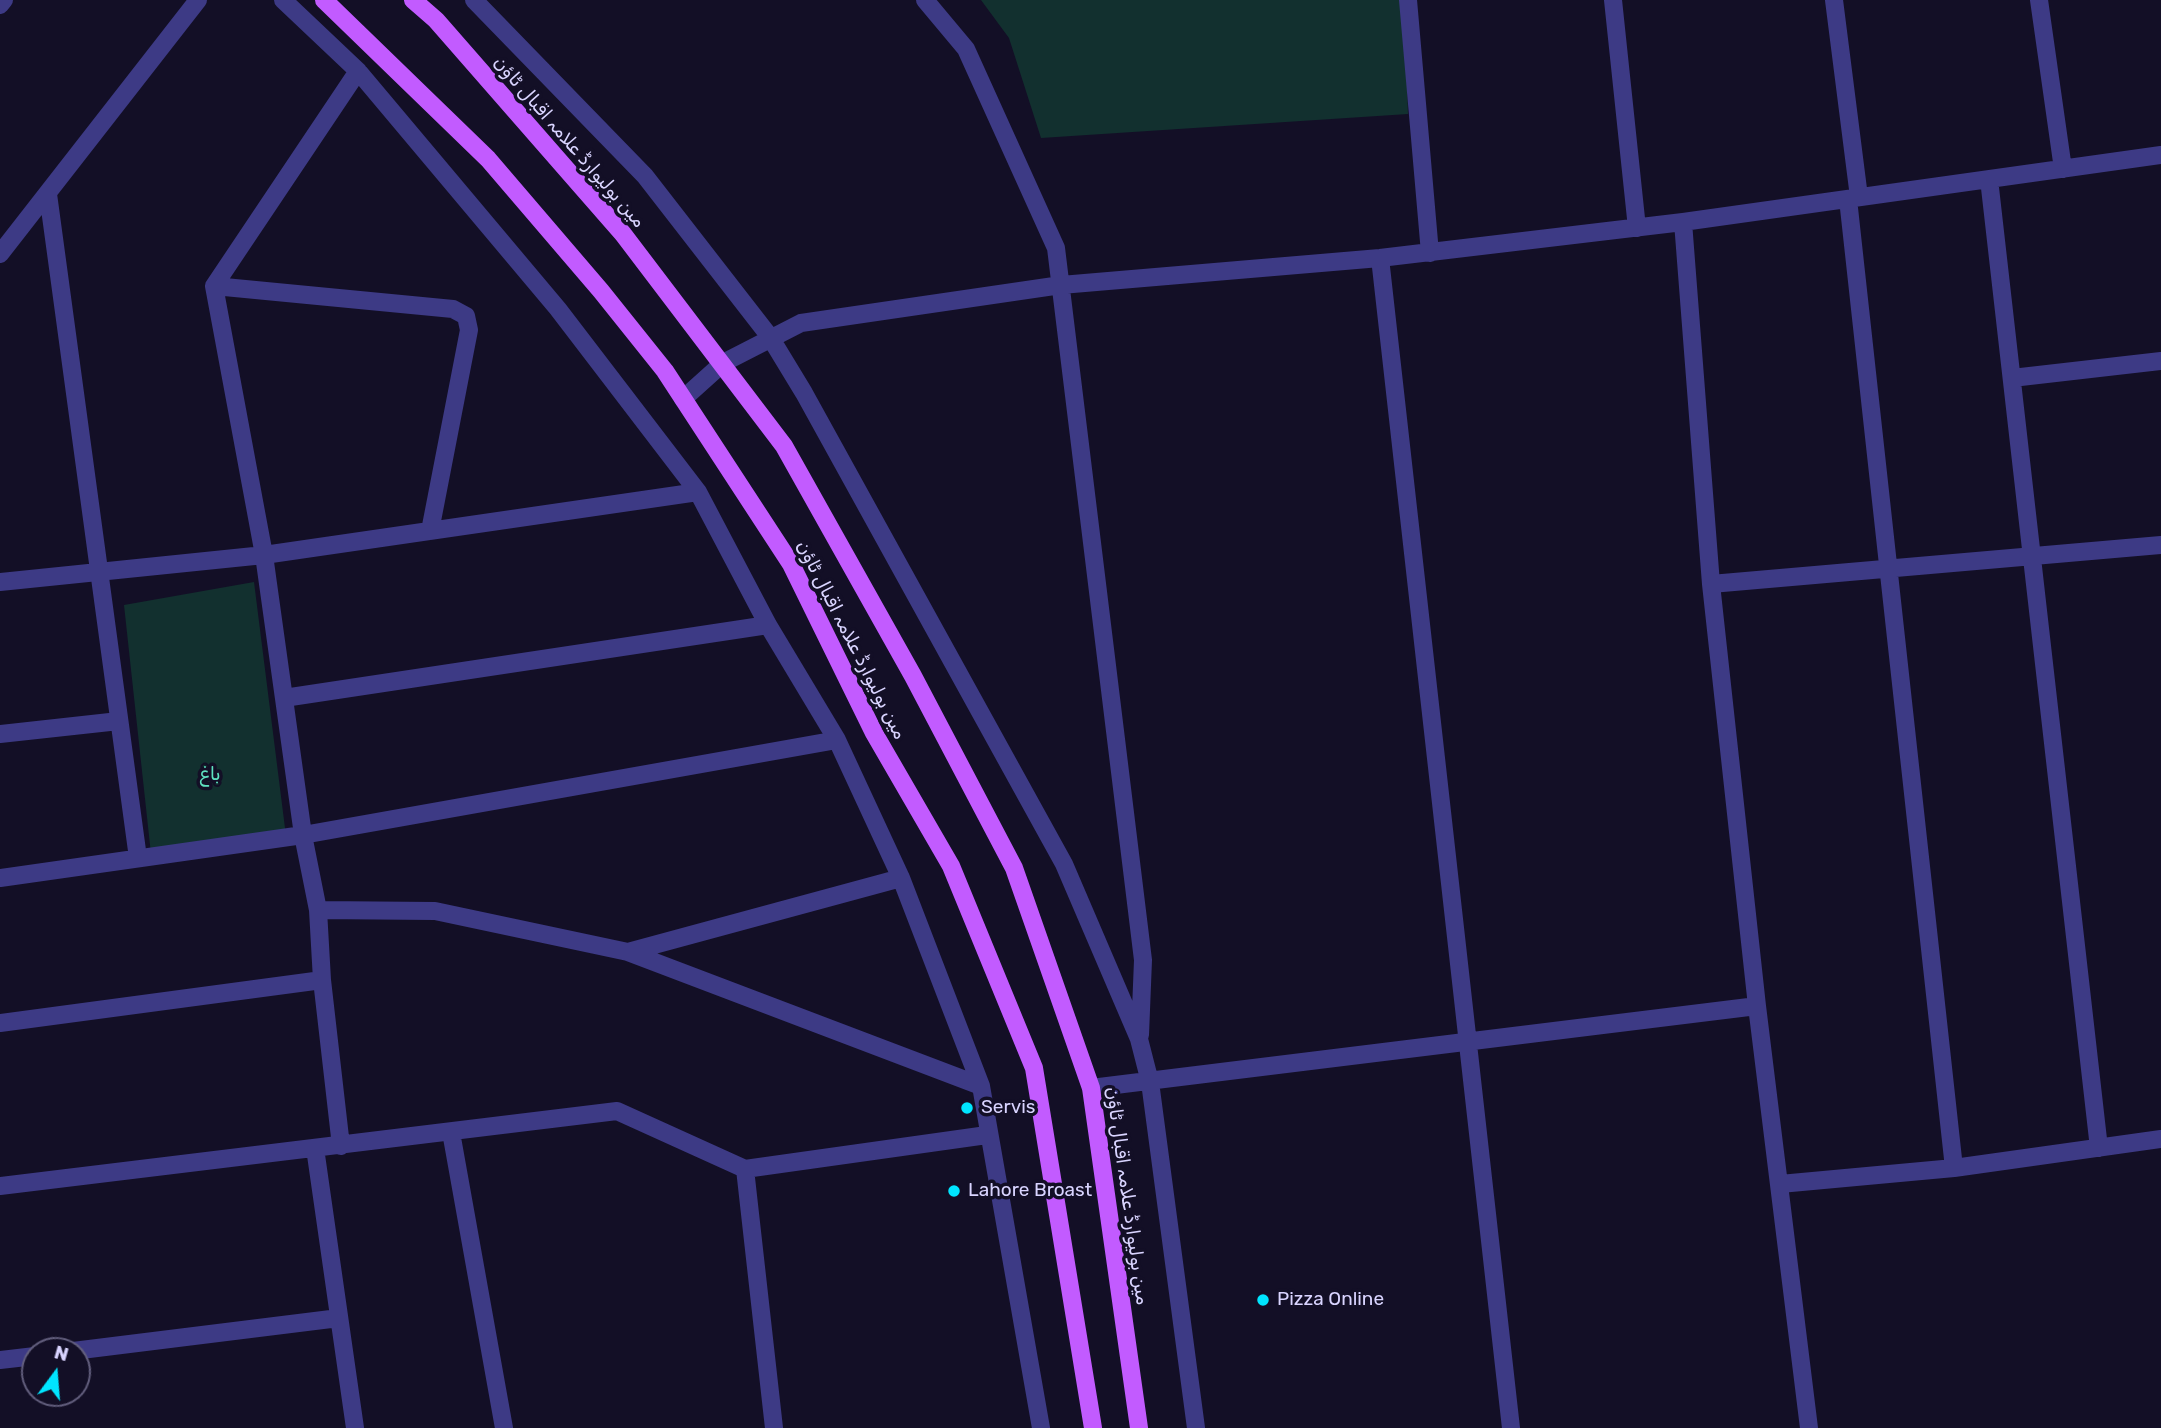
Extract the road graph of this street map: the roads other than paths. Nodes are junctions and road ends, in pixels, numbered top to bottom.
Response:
1 (4, 0) edge
2 (198, 0) edge
3 (283, 0) edge
4 (324, 0) edge
5 (413, 0) edge
6 (474, 0) edge
7 (925, 0) edge
8 (1408, 0) edge
9 (1613, 0) edge
10 (1834, 0) edge
11 (2039, 0) edge
12 (0, 5) edge
13 (358, 71) junction
14 (2161, 155) edge
15 (2063, 169) junction
16 (1989, 179) junction
17 (48, 194) junction
18 (1854, 198) junction
19 (1683, 222) junction
20 (1637, 228) junction
21 (1430, 253) junction
22 (0, 254) edge
23 (1380, 258) junction
24 (1061, 285) junction
25 (214, 286) junction
26 (770, 337) junction
27 (2161, 361) edge
28 (723, 363) junction
29 (2012, 378) junction
30 (683, 399) junction
31 (698, 492) junction
32 (430, 531) junction
33 (2161, 545) edge
34 (264, 555) junction
35 (2032, 557) junction
36 (1891, 571) junction
37 (99, 572) junction
38 (0, 582) edge
39 (1711, 584) junction
40 (768, 625) junction
41 (284, 698) junction
42 (119, 721) junction
43 (0, 734) edge
44 (837, 740) junction
45 (303, 835) junction
46 (138, 858) junction
47 (0, 878) edge
48 (901, 878) junction
49 (318, 910) junction
50 (628, 952) junction
51 (322, 980) junction
52 (1757, 1006) junction
53 (0, 1023) edge
54 (1139, 1039) junction
55 (1466, 1043) junction
56 (1150, 1082) junction
57 (981, 1086) junction
58 (1090, 1088) junction
59 (451, 1132) junction
60 (987, 1135) junction
61 (2161, 1139) edge
62 (341, 1146) junction
63 (315, 1148) junction
64 (2099, 1148) junction
65 (1954, 1168) junction
66 (745, 1169) junction
67 (1780, 1184) junction
68 (0, 1186) edge
69 (340, 1318) junction
70 (91, 1349) edge
71 (21, 1358) edge
72 (0, 1360) edge
73 (355, 1428) edge
74 (504, 1428) edge
75 (774, 1428) edge
76 (1041, 1428) edge
77 (1093, 1428) edge
78 (1139, 1428) edge
79 (1196, 1428) edge
80 (1511, 1428) edge
81 (1809, 1428) edge

1 - 12 street
2 - 17 street
3 - 13 street
4 - 30 main road, مین بولیوارڈ علامہ اقبال ٹاؤن
5 - 28 main road, مین بولیوارڈ علامہ اقبال ٹاؤن
6 - 26 street
7 - 24 street
8 - 21 street
9 - 20 street
10 - 18 street
11 - 15 street
13 - 25 street
13 - 31 street
14 - 15 street
15 - 16 street
16 - 18 street
16 - 29 street
17 - 22 street
17 - 37 street
18 - 19 street
18 - 36 street
19 - 20 street
19 - 39 street
20 - 21 street
21 - 23 street
23 - 24 street
23 - 55 street
24 - 26 street
24 - 54 street
25 - 32 street
25 - 34 street
26 - 28 street
26 - 54 street
27 - 29 street
28 - 30 street
28 - 58 main road, مین بولیوارڈ علامہ اقبال ٹاؤن
29 - 35 street
30 - 77 main road, مین بولیوارڈ علامہ اقبال ٹاؤن
31 - 32 street
31 - 40 street
32 - 34 street
33 - 35 street
34 - 37 street
34 - 41 street
35 - 36 street
35 - 64 street
36 - 39 street
36 - 65 street
37 - 38 street
37 - 42 street
39 - 52 street
40 - 41 street
40 - 44 street
41 - 45 street
42 - 43 street
42 - 46 street
44 - 45 street
44 - 48 street
45 - 46 street
45 - 49 street
46 - 47 street
48 - 50 street
48 - 57 street
49 - 50 street
49 - 51 street
50 - 57 street
51 - 53 street
51 - 62 street
52 - 55 street
52 - 67 street
54 - 56 street
55 - 56 street
55 - 80 street
56 - 58 street
56 - 79 street
57 - 60 street
58 - 78 main road, مین بولیوارڈ علامہ اقبال ٹاؤن
59 - 62 street
59 - 66 street
59 - 74 street
60 - 66 street
60 - 76 street
61 - 64 street
62 - 63 street
63 - 68 street
63 - 69 street
64 - 65 street
65 - 67 street
66 - 75 street
67 - 81 street
69 - 70 street
69 - 73 street
71 - 72 street

